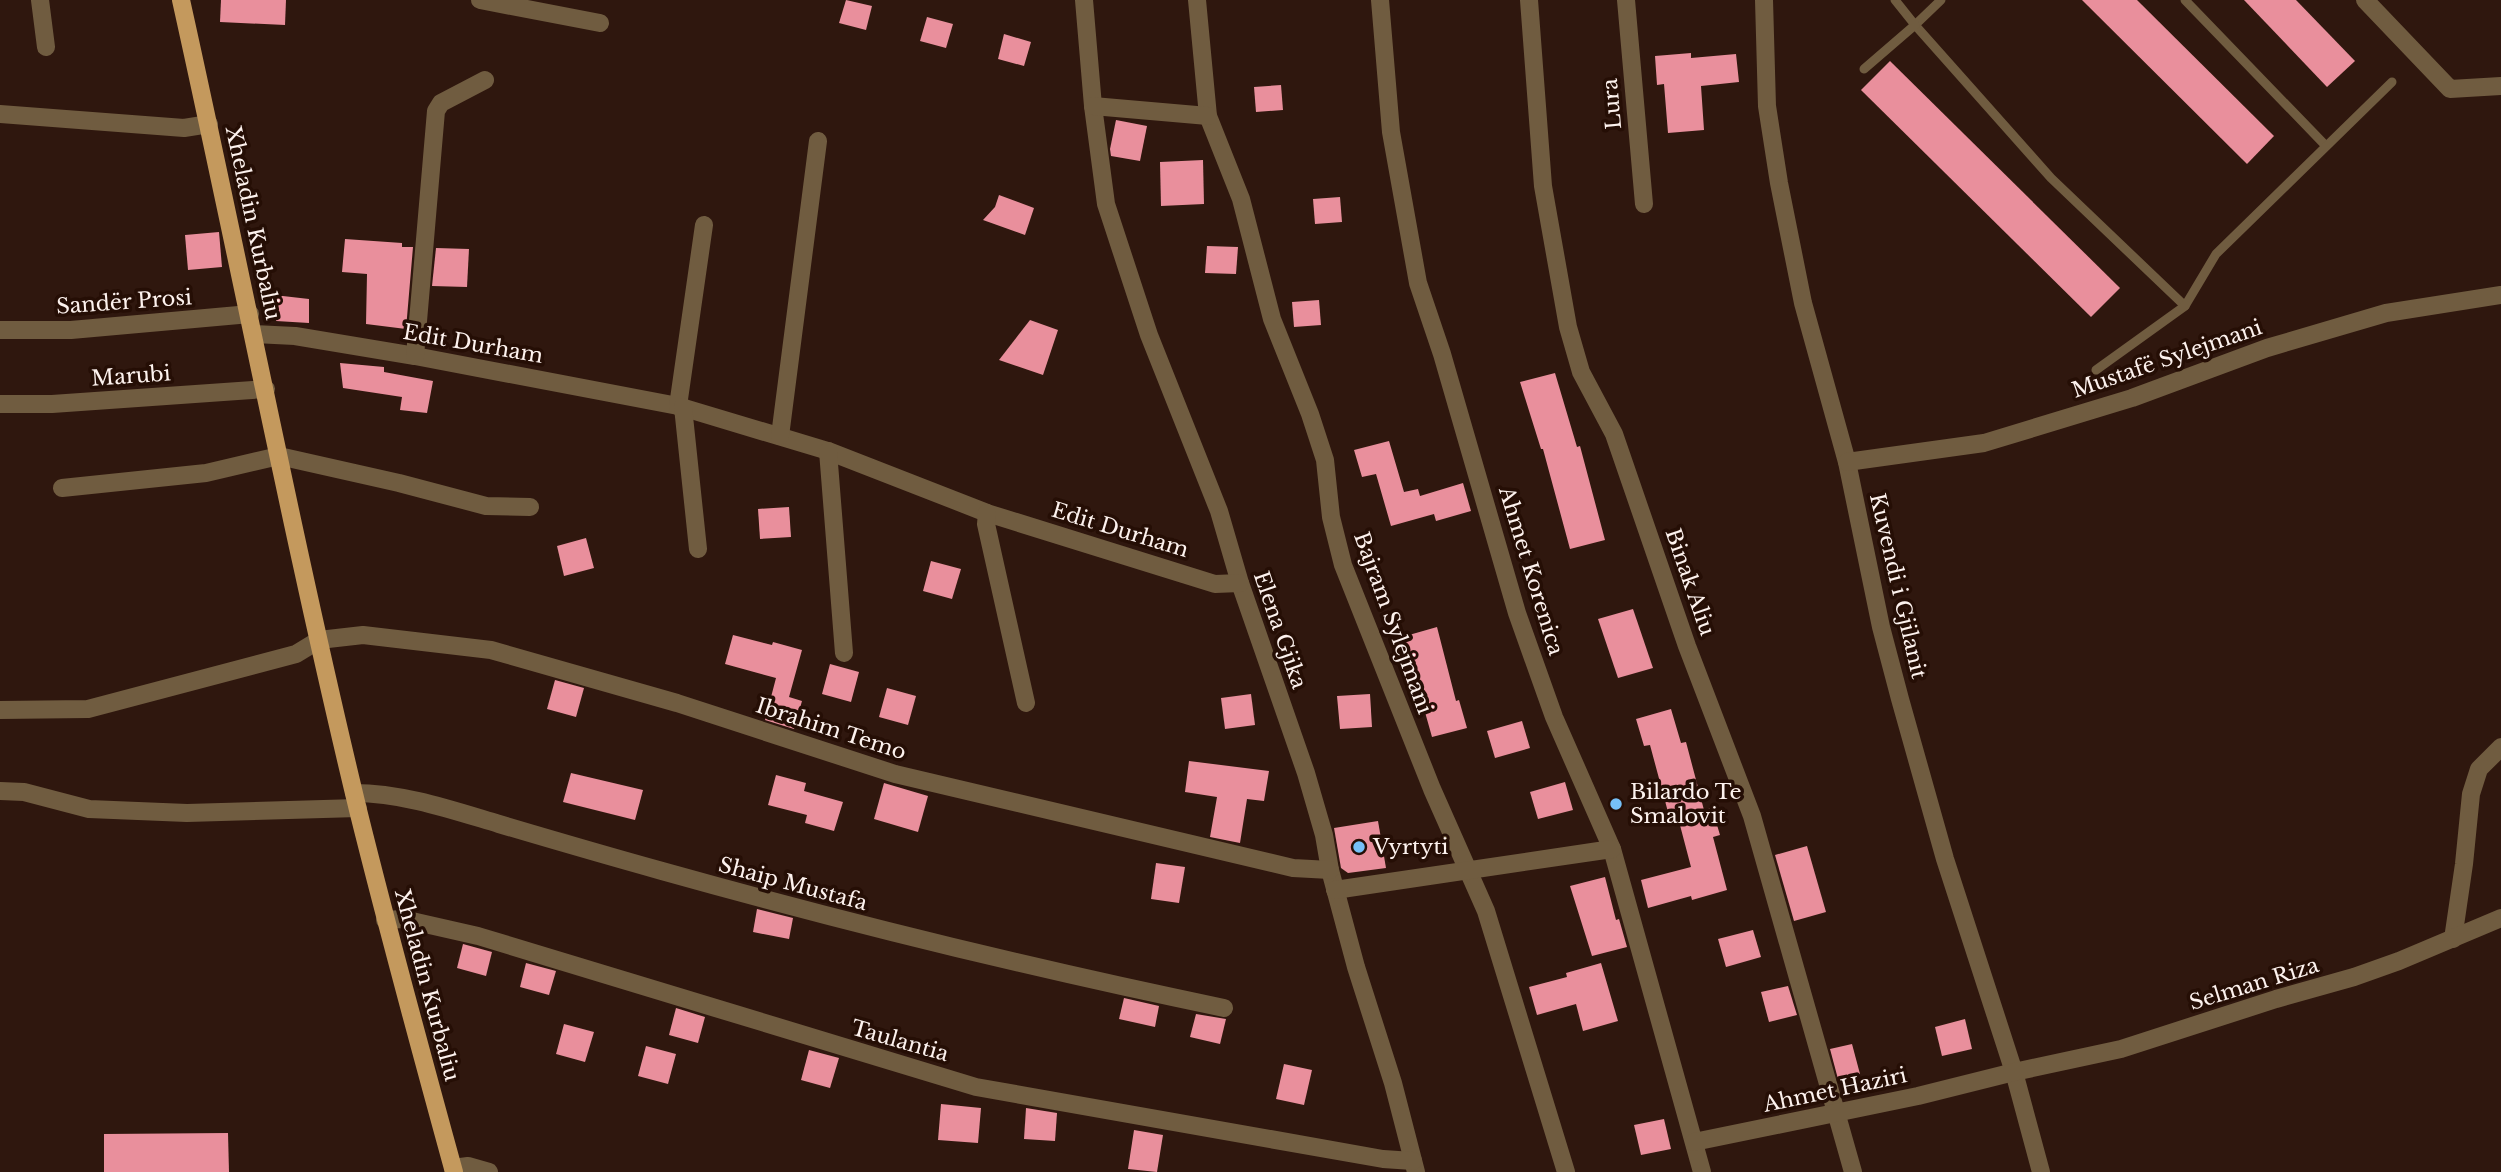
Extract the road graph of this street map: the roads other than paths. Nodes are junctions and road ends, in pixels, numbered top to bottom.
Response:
1 (40, 0) edge
2 (181, 0) edge
3 (480, 0) edge
4 (1084, 0) edge
5 (1197, 0) edge
6 (1380, 0) edge
7 (1529, 0) edge
8 (1626, 0) edge
9 (1764, 0) edge
10 (1895, 0) edge
11 (1941, 0) edge
12 (2185, 0) edge
13 (2365, 0) edge
14 (600, 23) dead end
15 (1915, 25) junction
16 (46, 47) dead end
17 (1864, 69) dead end
18 (485, 80) dead end
19 (2392, 82) dead end
20 (2501, 86) edge
21 (1093, 106) junction
22 (0, 114) edge
23 (1208, 116) junction
24 (209, 124) junction
25 (818, 141) dead end
26 (2326, 146) junction
27 (1644, 204) dead end
28 (704, 225) dead end
29 (2501, 295) edge
30 (2185, 306) junction
31 (250, 314) junction
32 (0, 330) edge
33 (254, 334) junction
34 (415, 356) junction
35 (2096, 370) dead end
36 (266, 389) junction
37 (0, 404) edge
38 (681, 406) junction
39 (780, 436) junction
40 (828, 452) junction
41 (279, 456) junction
42 (1847, 462) junction
43 (62, 488) dead end
44 (530, 507) dead end
45 (987, 513) junction
46 (698, 549) dead end
47 (1240, 583) junction
48 (319, 640) junction
49 (844, 653) dead end
50 (1026, 703) dead end
51 (0, 710) edge
52 (2501, 747) edge
53 (0, 791) edge
54 (356, 801) junction
55 (1612, 849) junction
56 (1329, 870) junction
57 (1469, 870) junction
58 (1335, 890) junction
59 (2501, 918) edge
60 (385, 920) junction
61 (2453, 939) junction
62 (1224, 1008) dead end
63 (2014, 1072) junction
64 (1835, 1112) junction
65 (1694, 1142) junction
66 (1415, 1167) edge
67 (454, 1170) edge
68 (489, 1172) edge
69 (1566, 1172) edge
70 (1702, 1172) edge
71 (1853, 1172) edge
72 (2040, 1172) edge

1 - 16 street
2 - 24 main road, Xheladin Kurbaliu
3 - 14 street
4 - 21 street, Elena Gjika
5 - 23 street, Bajram Sylejmani
6 - 55 street, Ahmet Korenica
7 - 64 street, Binak Aliu
8 - 27 street, Lura
9 - 42 street, Kuvendi i Gjilanit
10 - 15 lane
11 - 15 lane
12 - 26 lane
13 - 20 street
15 - 17 lane
15 - 30 lane
18 - 34 street
19 - 26 lane
21 - 23 street
21 - 47 street, Elena Gjika
22 - 24 street
23 - 57 street, Bajram Sylejmani
24 - 31 main road, Xheladin Kurbaliu
25 - 39 street
26 - 30 lane
28 - 38 street
29 - 42 street, Mustafë Sylejmani
30 - 35 lane
31 - 32 street, Sandër Prosi
31 - 33 main road, Xheladin Kurbaliu
33 - 34 street, Edit Durham
33 - 36 main road, Xheladin Kurbaliu
34 - 38 street, Edit Durham
36 - 37 street, Marubi
36 - 41 main road, Xheladin Kurbaliu
38 - 39 street, Edit Durham
38 - 46 street
39 - 40 street, Edit Durham
40 - 45 street, Edit Durham
40 - 49 street
41 - 43 street
41 - 44 street
41 - 48 main road, Xheladin Kurbaliu
42 - 63 street, Kuvendi i Gjilanit
45 - 47 street, Edit Durham
45 - 50 street
47 - 56 street, Elena Gjika
48 - 51 street
48 - 54 main road, Xheladin Kurbaliu
48 - 56 street, Ibrahim Temo
52 - 61 street
53 - 54 street
54 - 60 main road, Xheladin Kurbaliu
54 - 62 street, Shaip Mustafa
55 - 57 street
55 - 65 street, Ahmet Korenica
56 - 58 street, Elena Gjika
57 - 58 street
57 - 69 street, Bajram Sylejmani
58 - 66 street, Elena Gjika
59 - 61 street, Selman Riza
60 - 66 street, Taulantia
60 - 67 main road, Xheladin Kurbaliu
61 - 63 street, Selman Riza
63 - 64 street, Ahmet Haziri
63 - 72 street, Kuvendi i Gjilanit
64 - 65 street, Ahmet Haziri
64 - 71 street, Binak Aliu
65 - 70 street
67 - 68 street

